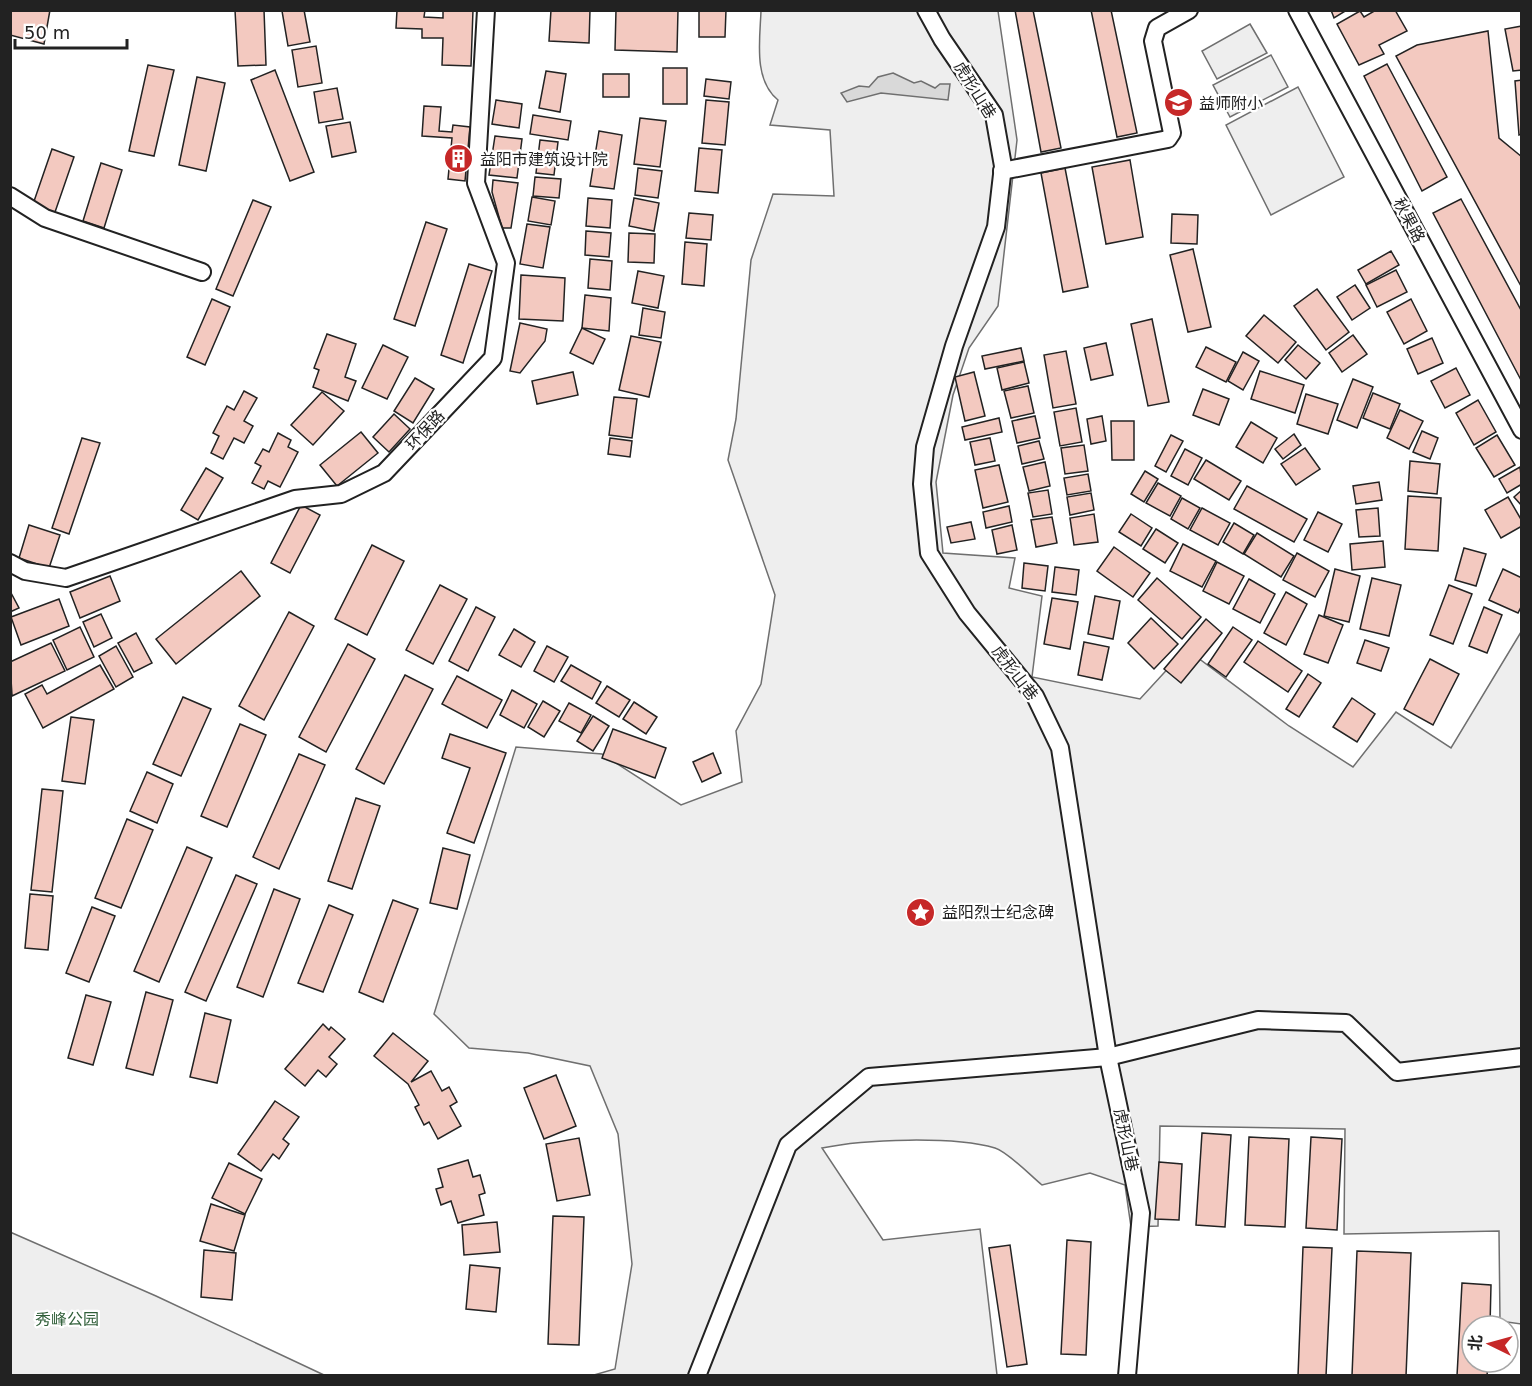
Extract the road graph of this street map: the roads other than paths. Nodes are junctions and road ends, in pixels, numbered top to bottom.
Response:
1 (486, 10) edge
2 (927, 10) edge
3 (1189, 10) edge
4 (1297, 10) edge
5 (1002, 171) junction
6 (10, 196) edge
7 (202, 272) dead end
8 (1521, 430) edge
9 (10, 563) edge
10 (1108, 1057) junction
11 (1521, 1057) edge
12 (698, 1376) edge
13 (1127, 1376) edge

1 - 9 street, 环保路
2 - 5 street, 虎形山巷
3 - 5 street
4 - 8 street, 秋果路
5 - 10 street, 虎形山巷
6 - 7 street
10 - 11 street
10 - 12 street
10 - 13 street, 虎形山巷

